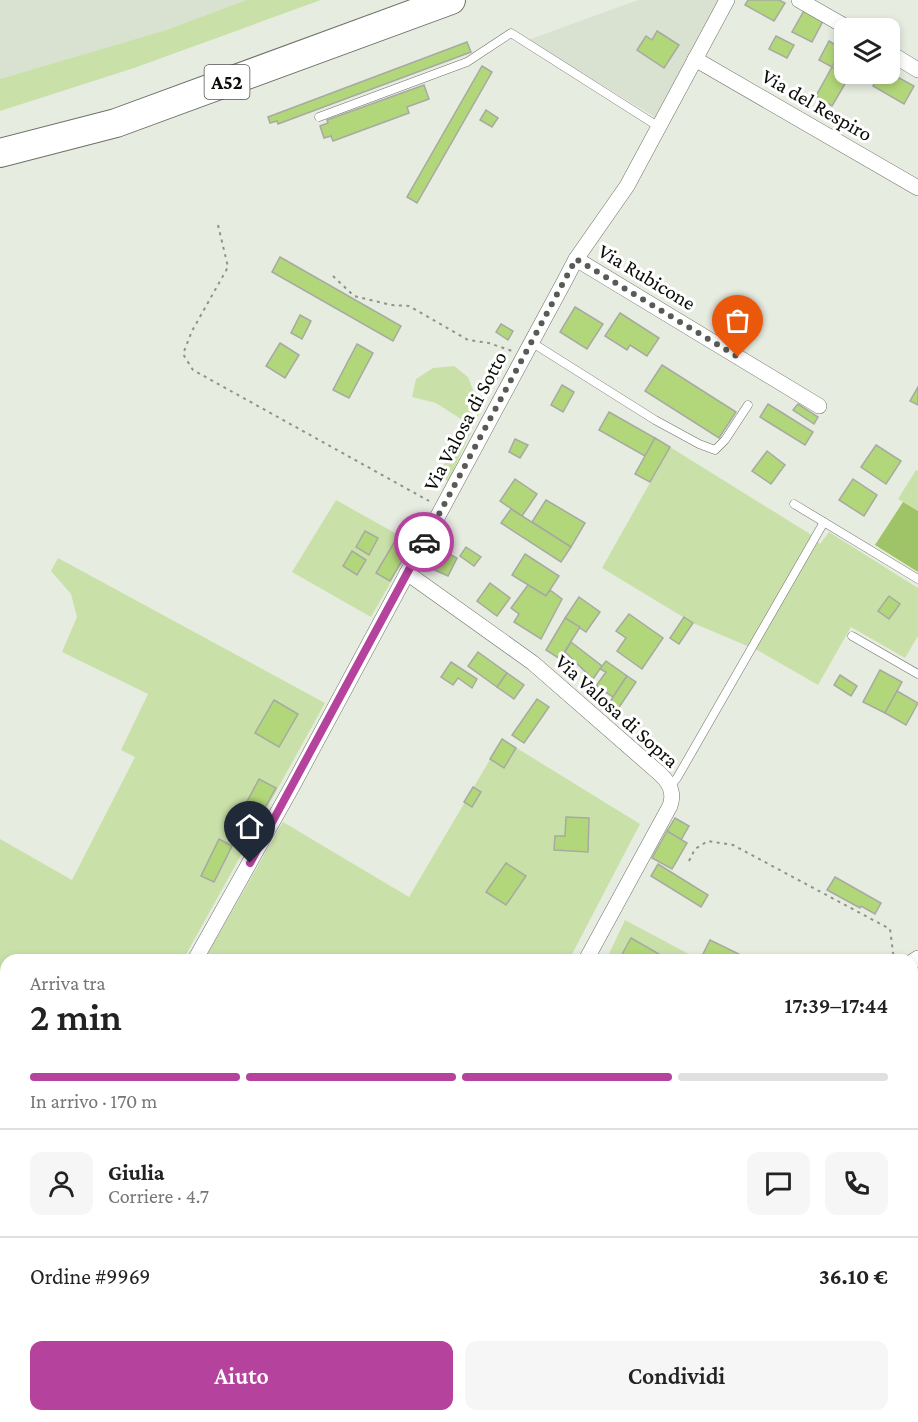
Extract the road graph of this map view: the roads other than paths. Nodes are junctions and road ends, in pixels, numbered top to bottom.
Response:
1 (397, 0) edge
2 (451, 0) edge
3 (727, 0) edge
4 (799, 0) edge
5 (834, 20) edge
6 (696, 59) junction
7 (900, 59) edge
8 (918, 70) edge
9 (319, 117) dead end
10 (659, 127) junction
11 (0, 134) edge
12 (0, 153) edge
13 (918, 188) edge
14 (576, 259) junction
15 (528, 348) junction
16 (748, 405) dead end
17 (819, 406) dead end
18 (794, 504) dead end
19 (824, 522) junction
20 (407, 573) junction
21 (918, 579) edge
22 (852, 636) dead end
23 (918, 674) edge
24 (670, 786) junction
25 (198, 954) edge
26 (589, 954) edge

1 - 11 highway, A52
2 - 12 highway, A52
3 - 6 street, Via Valosa di Sotto
4 - 5 street
6 - 10 street, Via Valosa di Sotto
6 - 13 street, Via del Respiro
7 - 8 street
9 - 10 lane
10 - 14 street, Via Valosa di Sotto
14 - 15 street, Via Valosa di Sotto
14 - 17 street, Via Rubicone
15 - 16 lane
15 - 20 street, Via Valosa di Sotto
18 - 19 lane
19 - 21 lane
19 - 24 lane
20 - 24 street, Via Valosa di Sopra
20 - 25 street, Via Valosa di Sotto
22 - 23 lane
24 - 26 street, Via Valosa di Sopra

